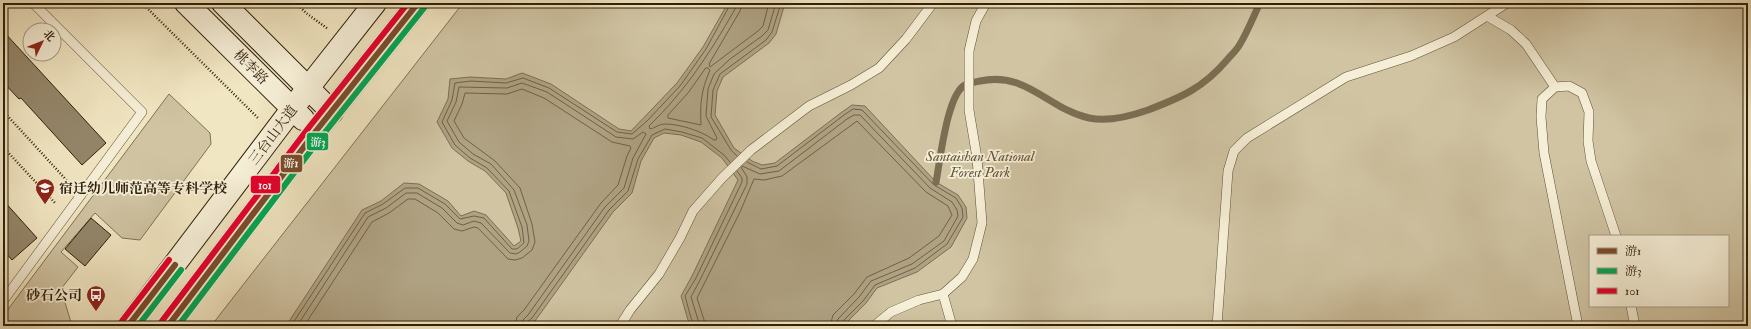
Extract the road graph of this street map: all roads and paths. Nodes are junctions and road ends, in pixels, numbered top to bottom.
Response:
1 (34, 3) edge
2 (142, 3) edge
3 (186, 3) edge
4 (223, 3) edge
5 (376, 3) edge
6 (418, 3) edge
7 (933, 3) edge
8 (986, 3) edge
9 (1507, 3) edge
10 (1487, 16) junction
11 (1555, 87) junction
12 (308, 88) junction
13 (293, 109) junction
14 (3, 111) edge
15 (332, 112) junction
16 (316, 131) junction
17 (274, 134) junction
18 (3, 147) edge
19 (80, 196) junction
20 (66, 215) junction
21 (1616, 235) edge
22 (943, 294) junction
23 (4, 298) edge
24 (1631, 307) edge
25 (128, 326) edge
26 (168, 326) edge
27 (620, 326) edge
28 (874, 326) edge
29 (952, 326) edge
30 (1217, 326) edge
31 (1578, 326) edge
32 (1635, 326) edge

1 - 19 lane
2 - 17 path
3 - 13 main road, 桃李路
4 - 12 main road, 桃李路
5 - 12 main road, 三台山大道
6 - 15 main road
7 - 27 lane
8 - 22 lane
9 - 10 lane
10 - 11 lane
10 - 30 lane
11 - 21 lane
11 - 31 lane
12 - 13 main road, 三台山大道
12 - 15 main road, 桃李路
13 - 16 main road, 桃李路
13 - 17 main road, 三台山大道
14 - 19 path
15 - 16 main road
16 - 26 main road
17 - 25 main road, 三台山大道
18 - 20 path
19 - 20 lane
20 - 23 lane
22 - 28 lane
22 - 29 lane
24 - 32 lane

